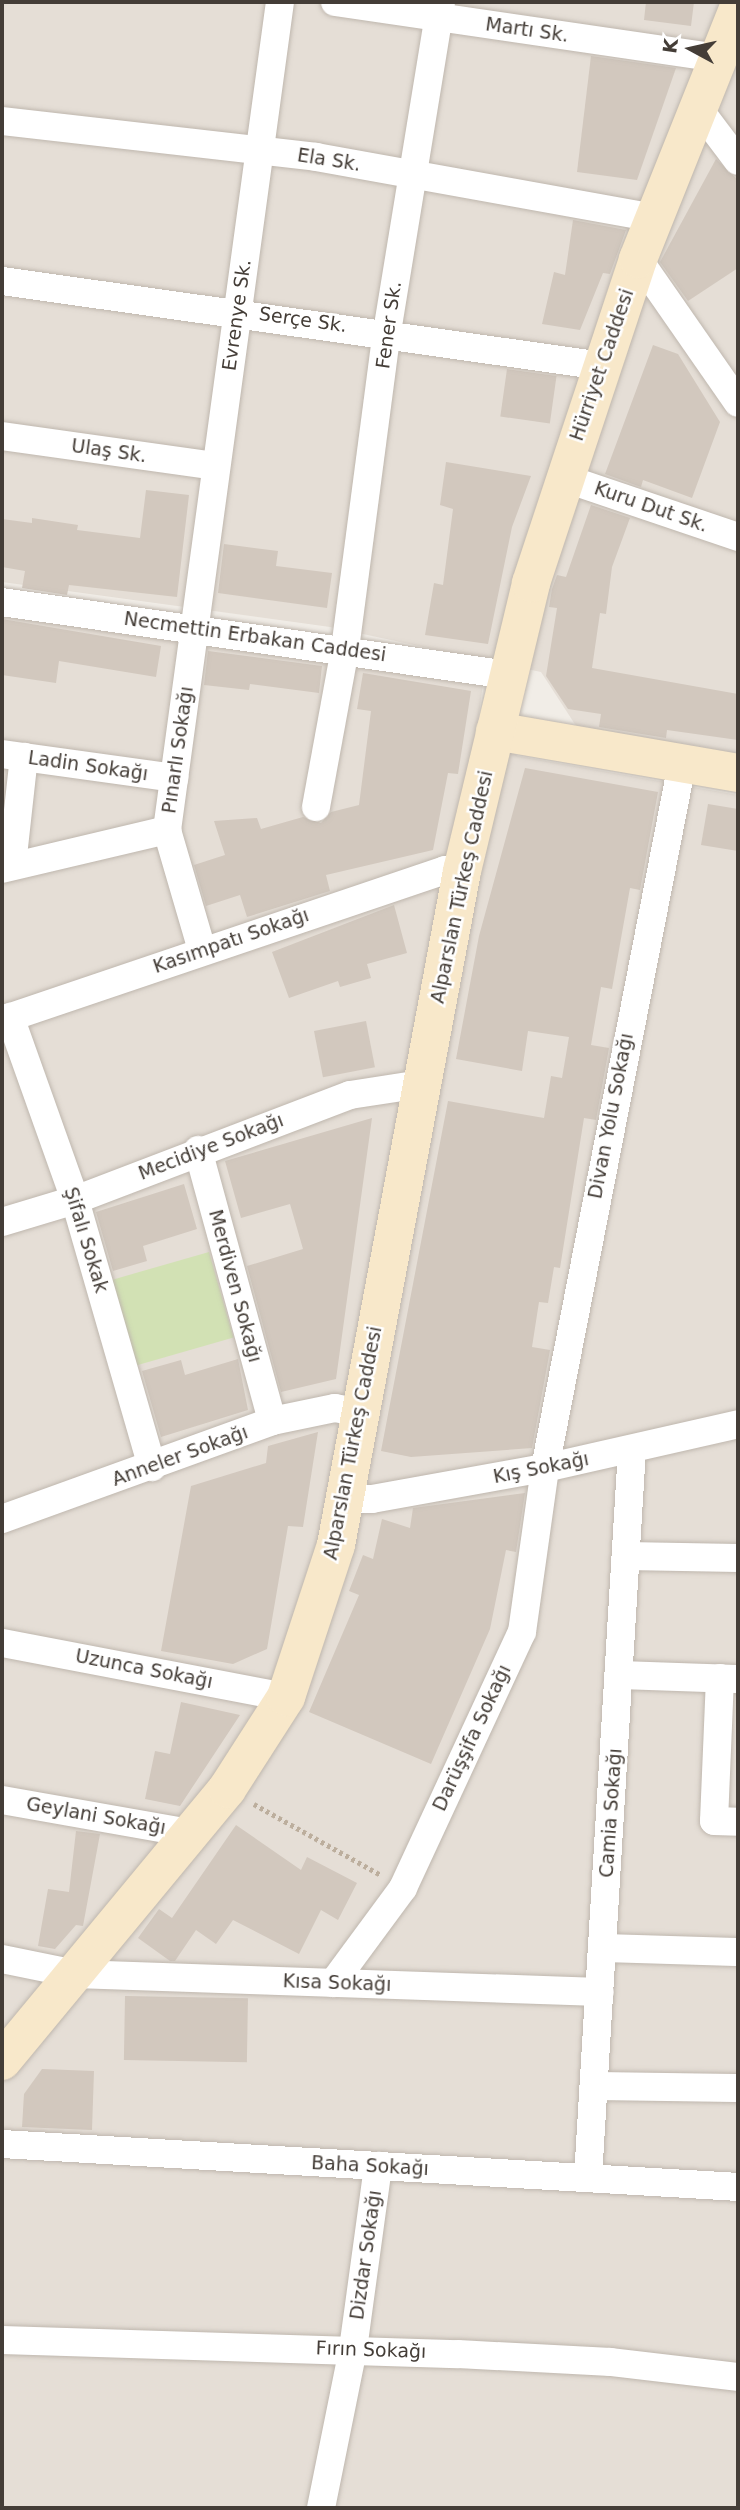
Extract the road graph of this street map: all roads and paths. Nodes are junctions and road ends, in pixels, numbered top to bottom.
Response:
1 (281, 2) edge
2 (335, 2) edge
3 (738, 9) edge
4 (441, 10) edge
5 (719, 58) junction
6 (698, 108) junction
7 (2, 121) edge
8 (260, 151) junction
9 (738, 161) edge
10 (411, 174) junction
11 (654, 218) junction
12 (638, 259) junction
13 (2, 281) edge
14 (238, 311) junction
15 (387, 332) junction
16 (603, 366) junction
17 (738, 403) edge
18 (2, 436) edge
19 (216, 466) junction
20 (564, 478) junction
21 (738, 537) edge
22 (2, 602) edge
23 (194, 629) junction
24 (345, 649) junction
25 (508, 675) junction
26 (495, 731) junction
27 (13, 756) edge
28 (682, 764) junction
29 (738, 773) edge
30 (174, 778) junction
31 (316, 807) dead end
32 (167, 830) junction
33 (7, 867) edge
34 (463, 871) junction
35 (202, 950) junction
36 (6, 1019) edge
37 (422, 1084) junction
38 (198, 1150) junction
39 (75, 1200) junction
40 (2, 1222) edge
41 (360, 1413) junction
42 (272, 1421) junction
43 (738, 1424) edge
44 (632, 1449) junction
45 (152, 1467) junction
46 (545, 1468) junction
47 (343, 1499) junction
48 (2, 1519) edge
49 (626, 1556) junction
50 (738, 1558) edge
51 (2, 1643) edge
52 (620, 1675) junction
53 (729, 1679) edge
54 (286, 1697) junction
55 (227, 1790) junction
56 (2, 1800) edge
57 (738, 1822) edge
58 (190, 1833) junction
59 (403, 1888) junction
60 (602, 1948) junction
61 (738, 1952) edge
62 (2, 1959) edge
63 (75, 1973) junction
64 (333, 1983) junction
65 (600, 1992) junction
66 (2, 2062) edge
67 (594, 2086) junction
68 (738, 2088) edge
69 (2, 2144) edge
70 (378, 2166) junction
71 (588, 2177) junction
72 (738, 2187) edge
73 (2, 2340) edge
74 (353, 2349) junction
75 (738, 2377) edge
76 (321, 2508) edge

1 - 8 street, Evrenye Sk.
2 - 4 street, Martı Sk.
3 - 5 street, Hürriyet Caddesi
4 - 5 street, Martı Sk.
4 - 10 street, Fener Sk.
5 - 6 street, Hürriyet Caddesi
6 - 9 street
6 - 11 street, Hürriyet Caddesi
7 - 8 street, Ela Sk.
8 - 10 street, Ela Sk.
8 - 14 street, Evrenye Sk.
10 - 11 street, Ela Sk.
10 - 15 street, Fener Sk.
11 - 12 street, Hürriyet Caddesi
12 - 16 street, Hürriyet Caddesi
12 - 17 street
13 - 14 street, Serçe Sk.
14 - 15 street, Serçe Sk.
14 - 19 street, Evrenye Sk.
15 - 16 street, Serçe Sk.
15 - 24 street, Fener Sk.
16 - 20 street, Hürriyet Caddesi
18 - 19 street, Ulaş Sk.
19 - 23 street, Evrenye Sk.
20 - 21 street, Kuru Dut Sk.
20 - 25 street, Hürriyet Caddesi
22 - 23 street, Necmettin Erbakan Caddesi
23 - 24 street, Necmettin Erbakan Caddesi
23 - 30 street, Pınarlı Sokağı
24 - 25 street, Necmettin Erbakan Caddesi
24 - 31 street, Fener Sk.
25 - 26 street, Hürriyet Caddesi
26 - 28 street
26 - 34 street, Alparslan Türkeş Caddesi
27 - 30 street, Ladin Sokağı
27 - 33 street
28 - 29 street
28 - 46 street, Divan Yolu Sokağı
30 - 32 street, Pınarlı Sokağı
32 - 33 street
32 - 35 street, Pınarlı Sokağı
34 - 35 street, Kasımpatı Sokağı
34 - 37 street, Alparslan Türkeş Caddesi
35 - 36 street, Kasımpatı Sokağı
36 - 39 street, Şifalı Sokak
37 - 38 street, Mecidiye Sokağı
37 - 41 street, Alparslan Türkeş Caddesi
38 - 39 street, Mecidiye Sokağı
38 - 42 street, Merdiven Sokağı
39 - 40 street, Mecidiye Sokağı
39 - 45 street, Şifalı Sokak
41 - 42 street, Anneler Sokağı
41 - 47 street, Alparslan Türkeş Caddesi
42 - 45 street, Anneler Sokağı
43 - 44 street, Kış Sokağı
44 - 46 street, Kış Sokağı
44 - 49 street, Camia Sokağı
45 - 48 street, Anneler Sokağı
46 - 47 street, Kış Sokağı
46 - 59 street, Darüşşifa Sokağı
47 - 54 street, Alparslan Türkeş Caddesi
49 - 50 street
49 - 52 street, Camia Sokağı
51 - 54 street, Uzunca Sokağı
52 - 53 street
52 - 60 street, Camia Sokağı
53 - 57 street
54 - 55 street, Alparslan Türkeş Caddesi
55 - 58 street, Alparslan Türkeş Caddesi
55 - 59 path
56 - 58 street, Geylani Sokağı
58 - 63 street, Alparslan Türkeş Caddesi
59 - 64 street, Darüşşifa Sokağı
60 - 61 street
60 - 65 street, Camia Sokağı
62 - 63 street, Kısa Sokağı
63 - 64 street, Kısa Sokağı
63 - 66 street, Alparslan Türkeş Caddesi
64 - 65 street, Kısa Sokağı
65 - 67 street, Camia Sokağı
67 - 68 street
67 - 71 street, Camia Sokağı
69 - 70 street, Baha Sokağı
70 - 71 street, Baha Sokağı
70 - 74 street, Dizdar Sokağı
71 - 72 street, Baha Sokağı
73 - 74 street, Fırın Sokağı
74 - 75 street, Fırın Sokağı
74 - 76 street, Dizdar Sokağı

